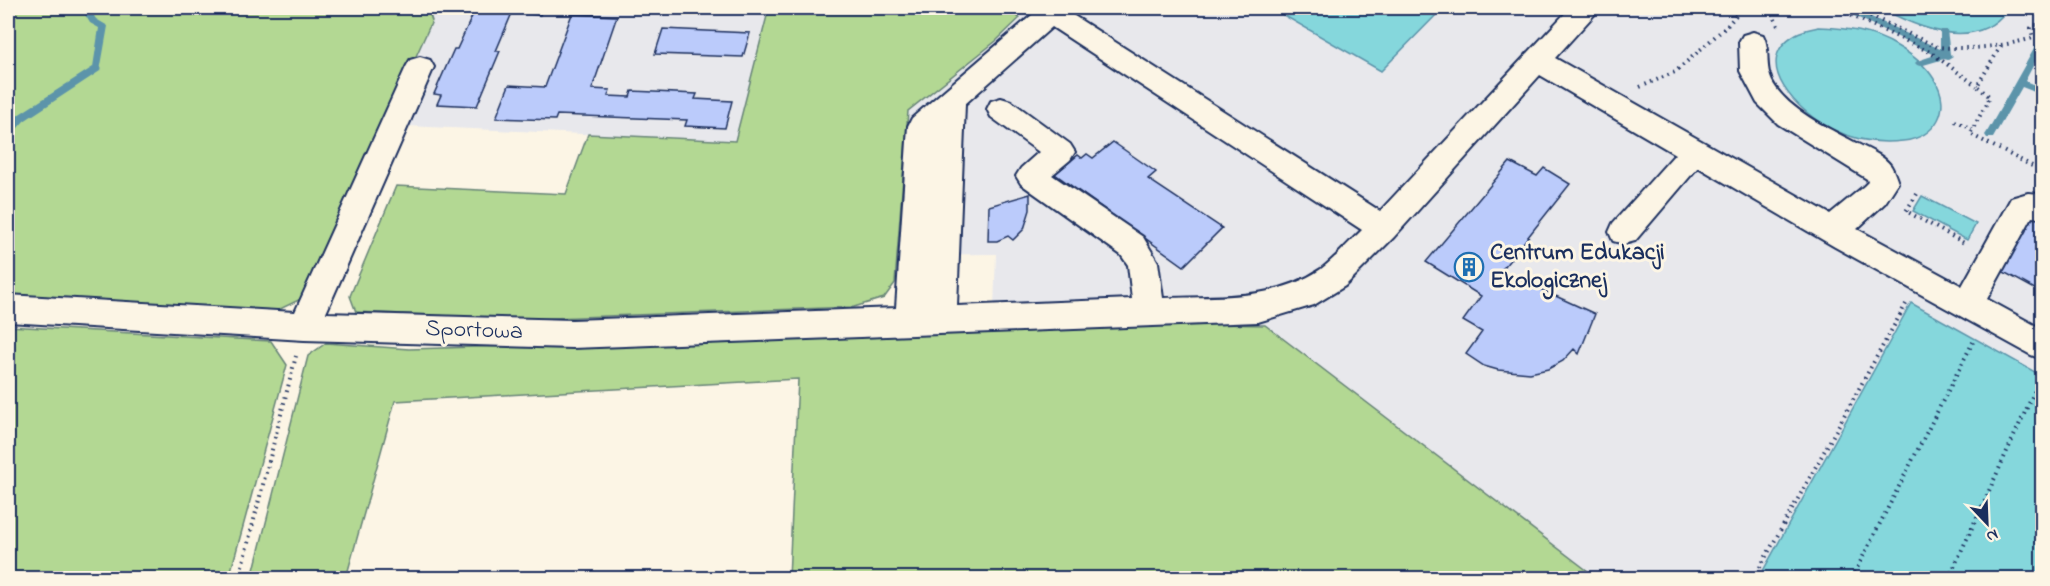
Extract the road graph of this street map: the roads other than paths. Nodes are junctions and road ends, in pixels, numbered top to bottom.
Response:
1 (1585, 8) edge
2 (1054, 10) edge
3 (1753, 42) dead end
4 (1537, 60) junction
5 (420, 67) dead end
6 (1001, 109) dead end
7 (1695, 151) junction
8 (2043, 206) edge
9 (1383, 228) junction
10 (1832, 230) junction
11 (1624, 232) dead end
12 (1968, 305) junction
13 (8, 309) edge
14 (1149, 312) junction
15 (926, 320) junction
16 (304, 326) junction
17 (2043, 345) edge

1 - 4 street, Sportowa
2 - 9 street
2 - 15 street
3 - 10 street
4 - 7 street
4 - 9 street, Sportowa
5 - 16 street
6 - 14 street
7 - 10 street
7 - 11 street
8 - 12 street
9 - 14 street, Sportowa
10 - 12 street
12 - 17 street
13 - 16 street, Sportowa
14 - 15 street, Sportowa
15 - 16 street, Sportowa

